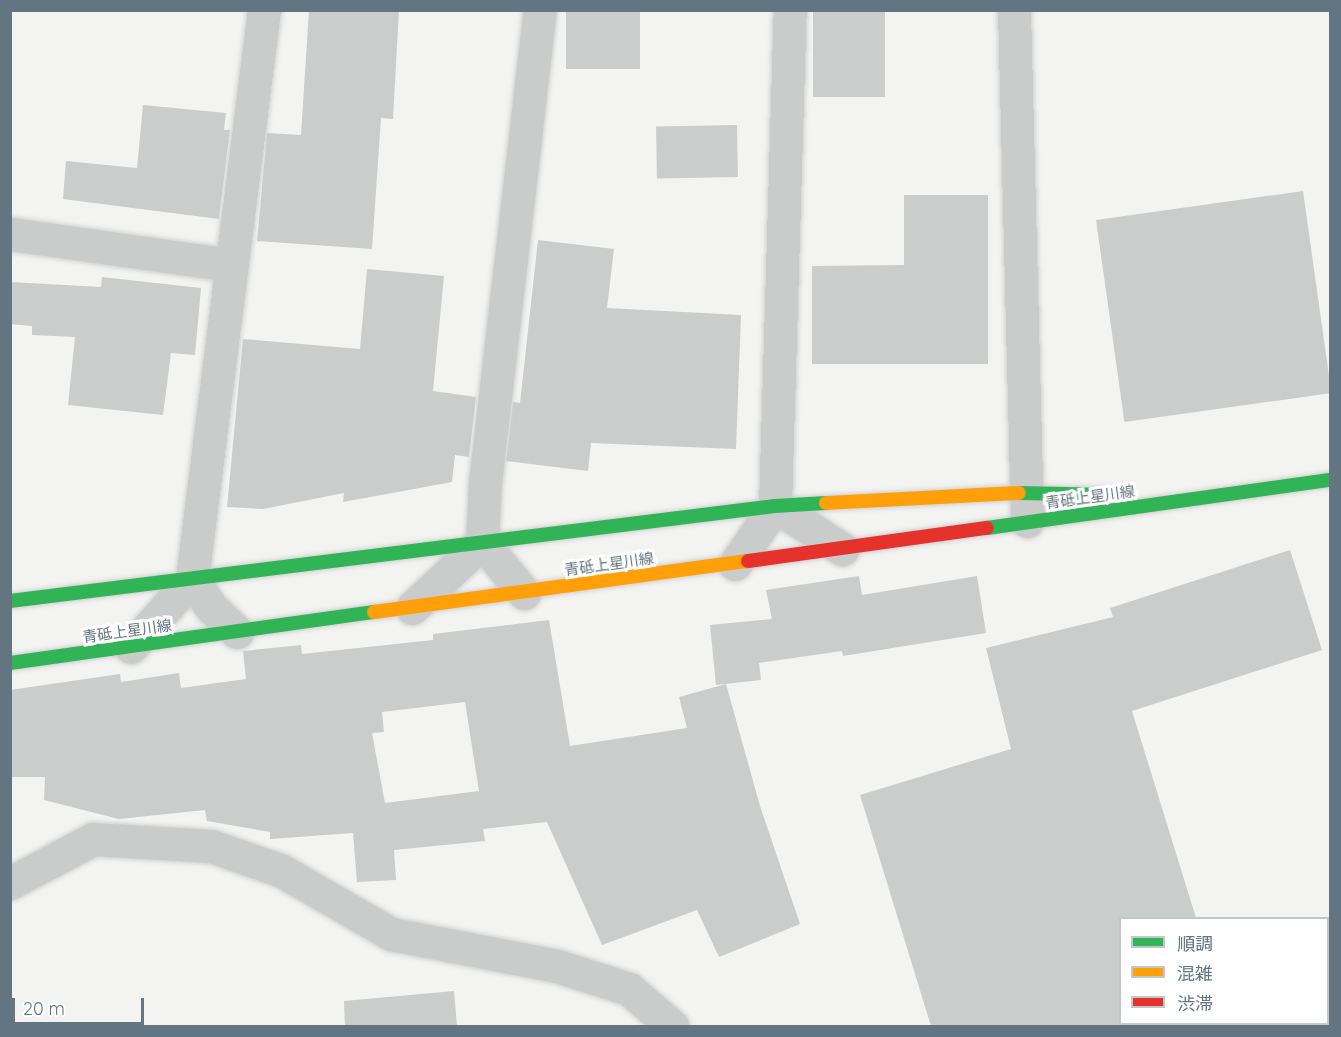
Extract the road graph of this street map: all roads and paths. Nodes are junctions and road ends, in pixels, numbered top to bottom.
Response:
1 (264, 10) edge
2 (540, 10) edge
3 (789, 10) edge
4 (1014, 10) edge
5 (10, 234) edge
6 (231, 265) junction
7 (1330, 480) edge
8 (1212, 497) junction
9 (775, 506) junction
10 (1025, 508) junction
11 (482, 542) junction
12 (842, 549) junction
13 (735, 564) junction
14 (192, 579) junction
15 (524, 592) junction
16 (10, 601) edge
17 (412, 608) junction
18 (237, 632) junction
19 (131, 647) junction
20 (10, 663) edge
21 (10, 883) edge
22 (672, 1026) edge

1 - 6 street
2 - 11 street
3 - 9 street
4 - 10 street
5 - 6 street
6 - 14 street
7 - 8 main road, 青砥上星川線
8 - 10 main road, 青砥上星川線
8 - 10 main road, 青砥上星川線
9 - 10 main road, 青砥上星川線
9 - 11 main road, 青砥上星川線
9 - 12 street
9 - 13 street
10 - 12 main road, 青砥上星川線
11 - 14 main road, 青砥上星川線
11 - 15 street
11 - 17 street
12 - 13 main road, 青砥上星川線
13 - 15 main road, 青砥上星川線
14 - 16 main road, 青砥上星川線
14 - 18 street
14 - 19 street
15 - 17 main road, 青砥上星川線
17 - 18 main road, 青砥上星川線
18 - 19 main road, 青砥上星川線
19 - 20 main road, 青砥上星川線
21 - 22 street

